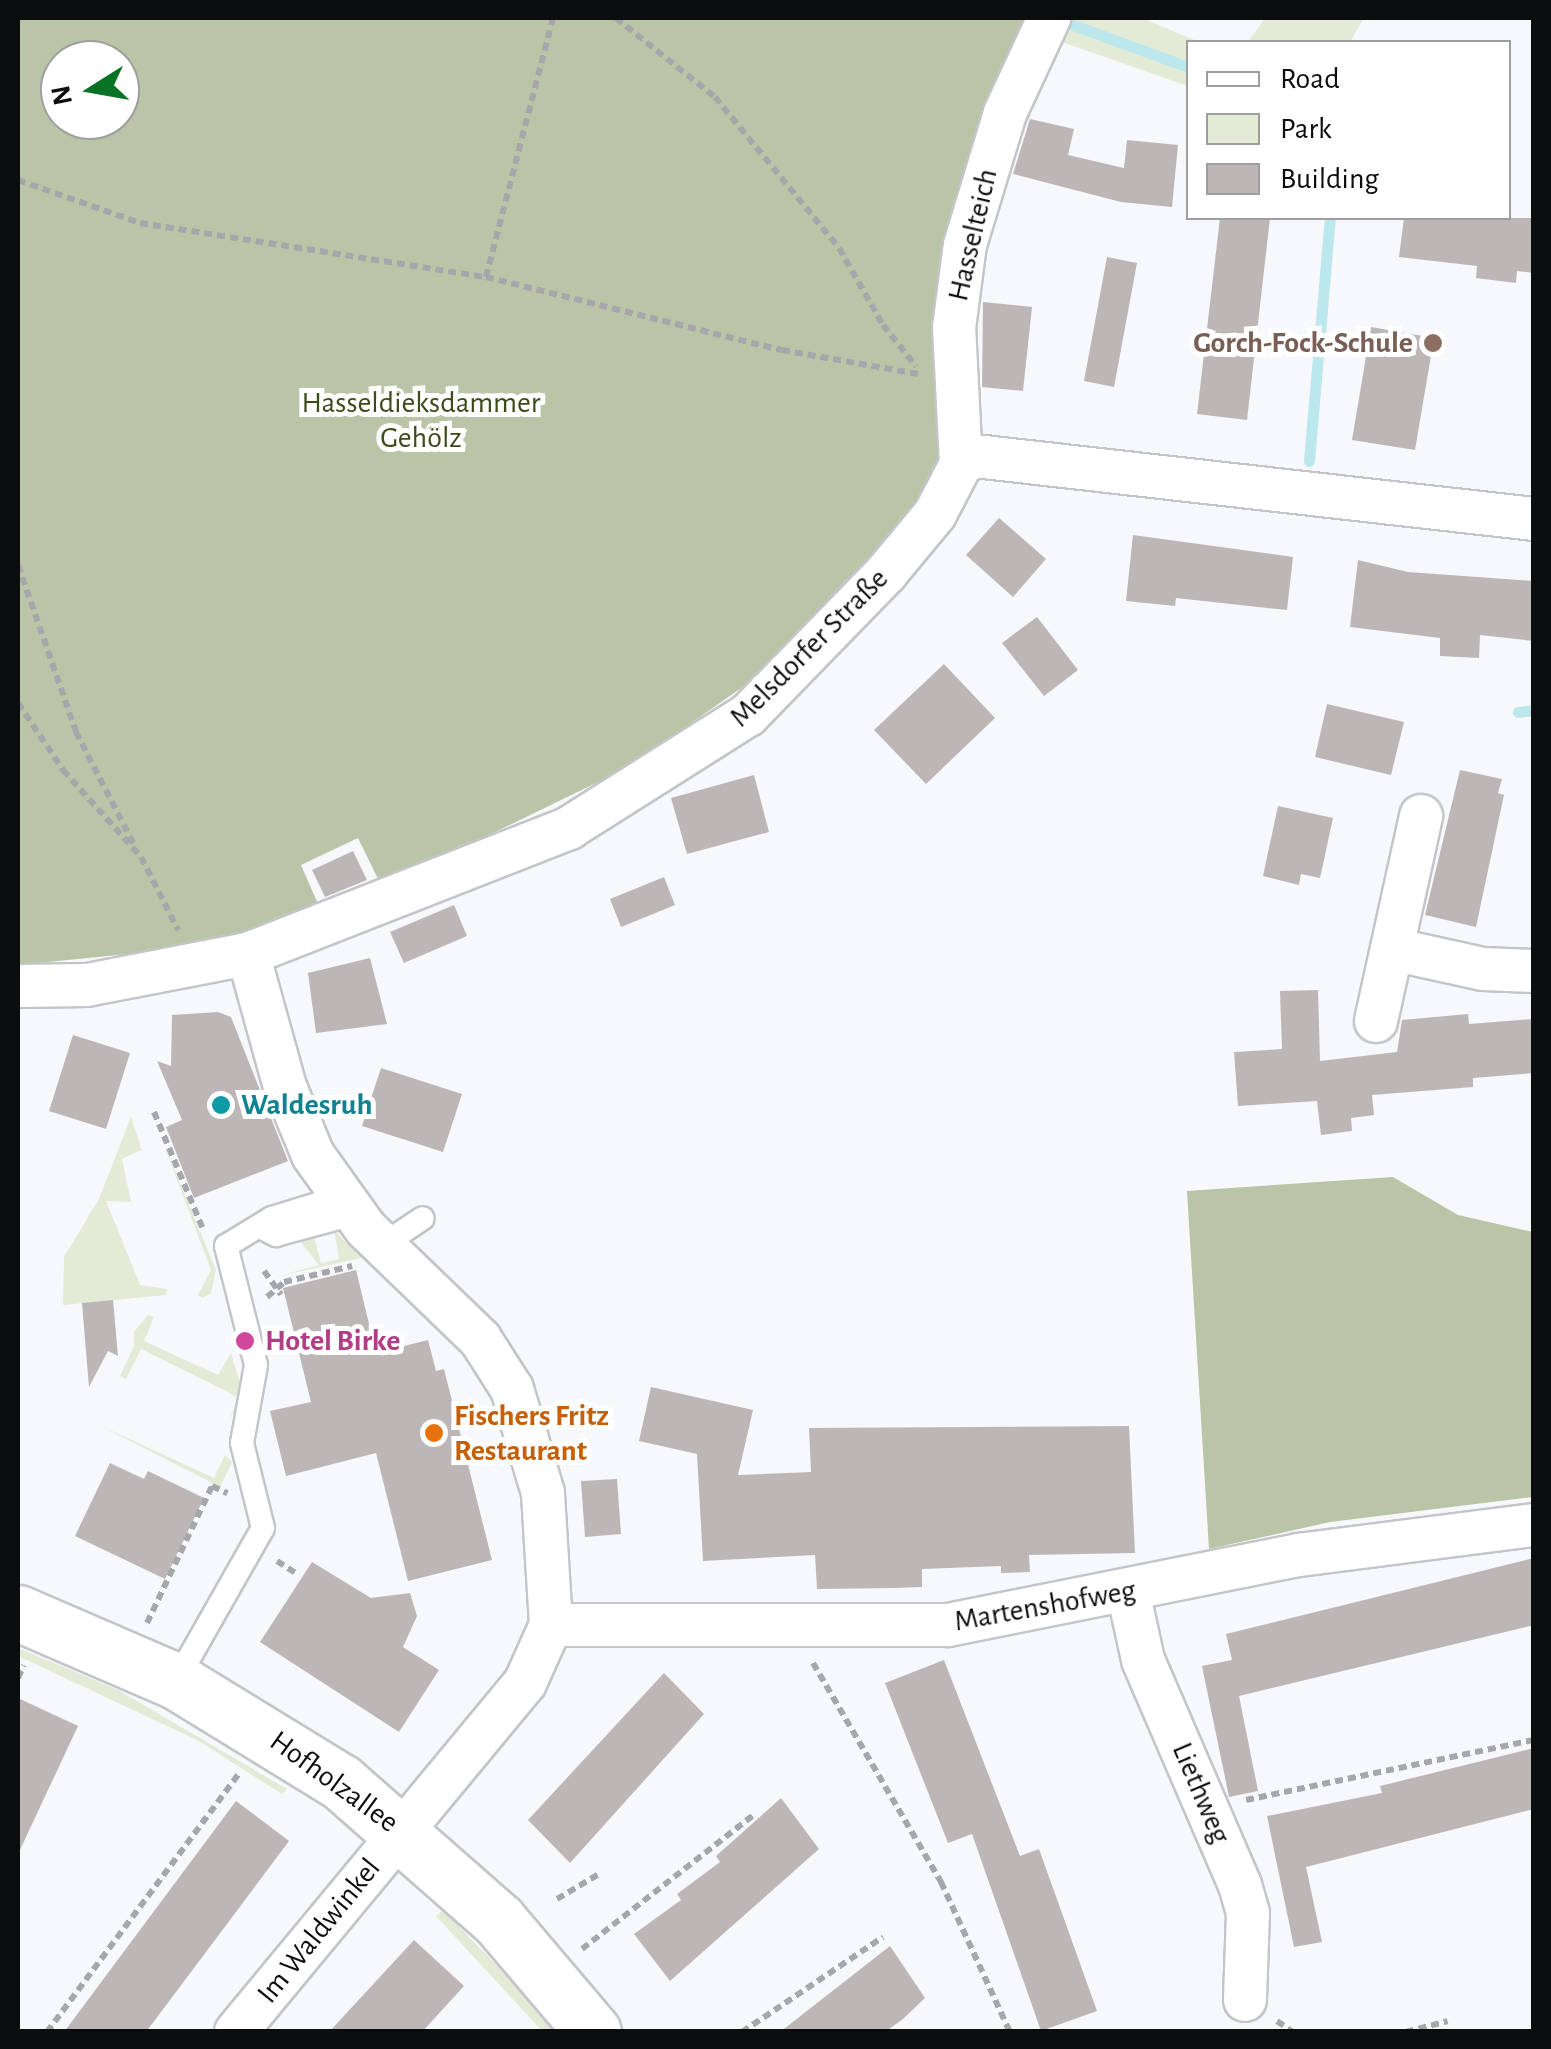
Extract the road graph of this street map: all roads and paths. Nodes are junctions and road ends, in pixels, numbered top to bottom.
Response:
1 (553, 18) edge
2 (616, 18) edge
3 (1043, 28) edge
4 (18, 180) edge
5 (486, 277) junction
6 (942, 382) junction
7 (961, 464) junction
8 (1534, 519) edge
9 (18, 565) edge
10 (18, 703) edge
11 (1421, 816) dead end
12 (141, 856) junction
13 (1392, 949) junction
14 (248, 954) junction
15 (196, 967) junction
16 (1534, 971) edge
17 (18, 986) edge
18 (1376, 1022) dead end
19 (154, 1112) dead end
20 (423, 1218) dead end
21 (358, 1219) junction
22 (226, 1246) junction
23 (279, 1291) junction
24 (242, 1316) junction
25 (257, 1508) junction
26 (1534, 1524) edge
27 (1128, 1591) junction
28 (797, 1624) junction
29 (551, 1625) junction
30 (21, 1639) edge
31 (155, 1671) junction
32 (18, 1678) edge
33 (1534, 1740) edge
34 (240, 1772) dead end
35 (1208, 1808) junction
36 (755, 1814) dead end
37 (402, 1830) junction
38 (599, 1874) dead end
39 (557, 1899) dead end
40 (883, 1938) dead end
41 (548, 1975) junction
42 (1244, 2000) dead end
43 (1448, 2021) dead end
44 (48, 2032) edge
45 (236, 2032) edge
46 (593, 2032) edge
47 (742, 2032) edge
48 (1010, 2032) edge
49 (1406, 2032) edge

1 - 5 path
2 - 6 path
3 - 6 street, Hasselteich
4 - 5 path
5 - 6 path
6 - 7 street, Hasselteich
7 - 8 street
7 - 14 street, Melsdorfer Straße
9 - 12 path
10 - 12 path
11 - 13 street
12 - 15 path
13 - 16 street
13 - 18 street
14 - 15 street, Melsdorfer Straße
14 - 21 street
15 - 17 street, Melsdorfer Straße
19 - 22 path
20 - 21 lane
21 - 22 lane
21 - 23 path
21 - 29 street
22 - 23 path
22 - 24 lane
23 - 24 path
24 - 25 lane
25 - 31 lane
25 - 31 path
26 - 27 street, Martenshofweg
27 - 28 street, Martenshofweg
27 - 35 street, Liethweg
28 - 29 street, Martenshofweg
28 - 48 path
29 - 37 street
30 - 31 street, Hofholzallee
30 - 32 path
31 - 37 street, Hofholzallee
33 - 35 path
34 - 44 path
35 - 42 street, Liethweg
36 - 41 path
37 - 41 street, Hofholzallee
37 - 45 street, Im Waldwinkel
38 - 39 path
40 - 47 path
41 - 46 street, Hofholzallee
43 - 49 path

